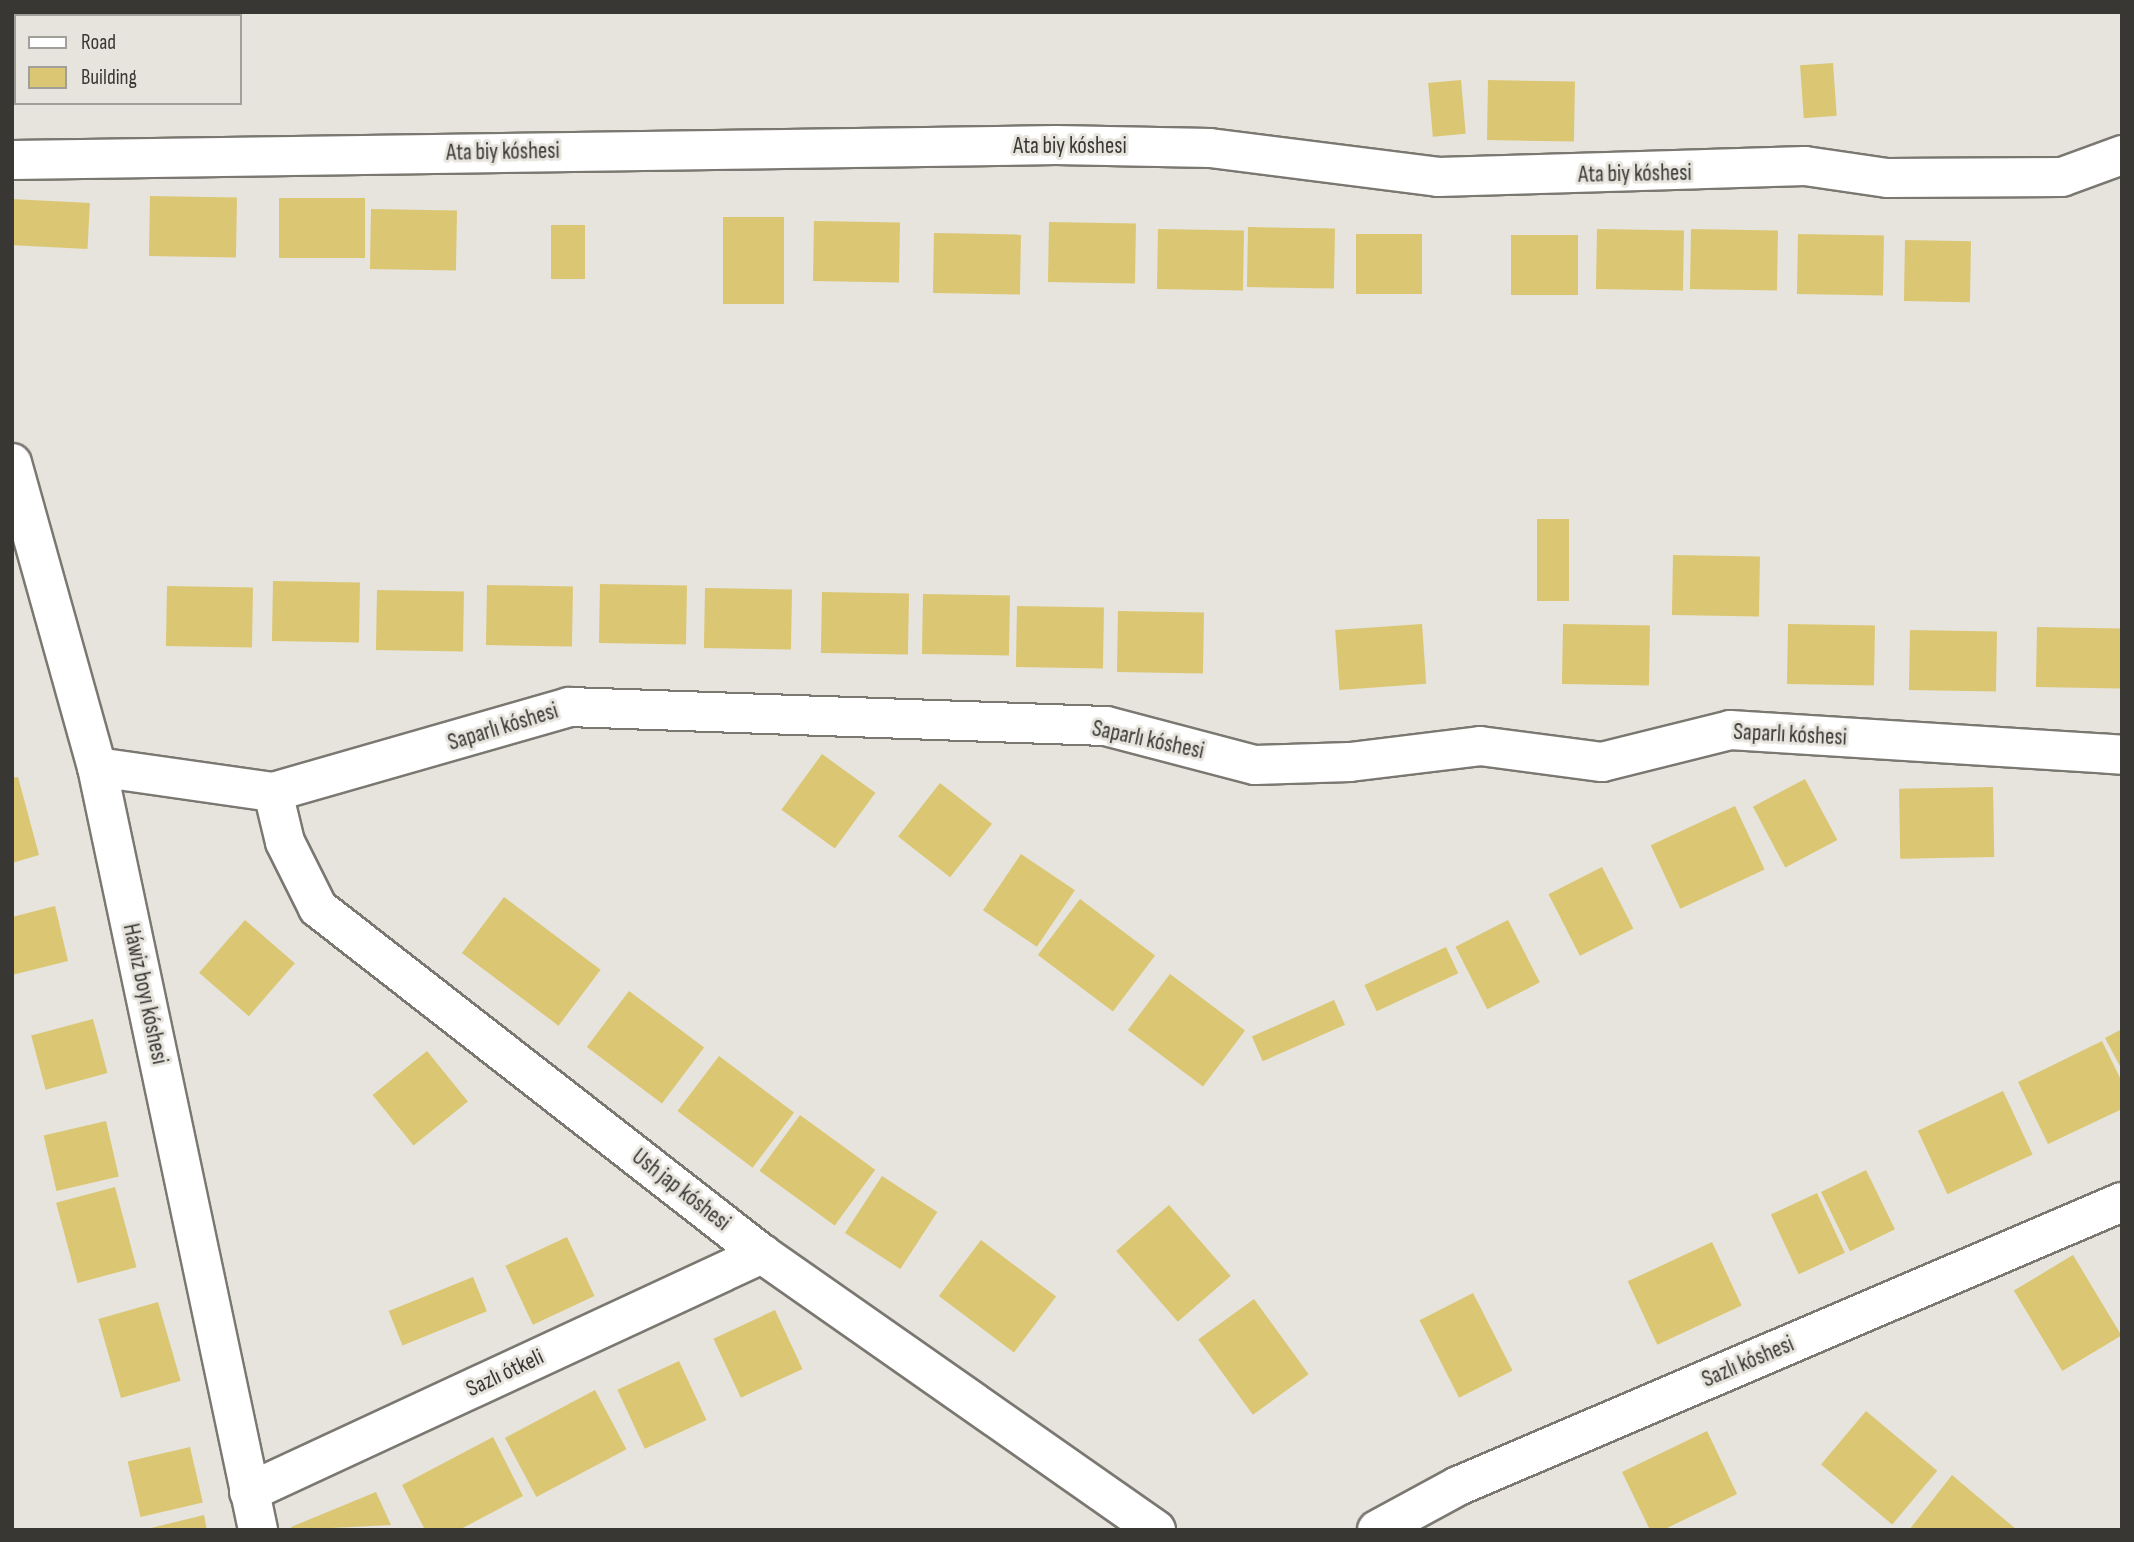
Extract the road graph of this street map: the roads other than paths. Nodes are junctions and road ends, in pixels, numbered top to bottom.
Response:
1 (2122, 155) edge
2 (12, 160) edge
3 (12, 463) edge
4 (2122, 755) edge
5 (97, 767) junction
6 (273, 792) junction
7 (2122, 1202) edge
8 (762, 1254) junction
9 (249, 1492) junction
10 (258, 1530) edge
11 (1156, 1530) edge
12 (1377, 1530) edge

1 - 2 street, Ata biy kóshesi
3 - 5 street, Háwiz boyı kóshesi
4 - 6 street, Saparlı kóshesi
5 - 6 street, Saparlı kóshesi
5 - 9 street, Háwiz boyı kóshesi
6 - 8 street, Ush jap kóshesi
7 - 12 street, Sazlı kóshesi
8 - 9 street, Sazlı ótkeli
8 - 11 street, Ush jap kóshesi
9 - 10 street, Háwiz boyı kóshesi

